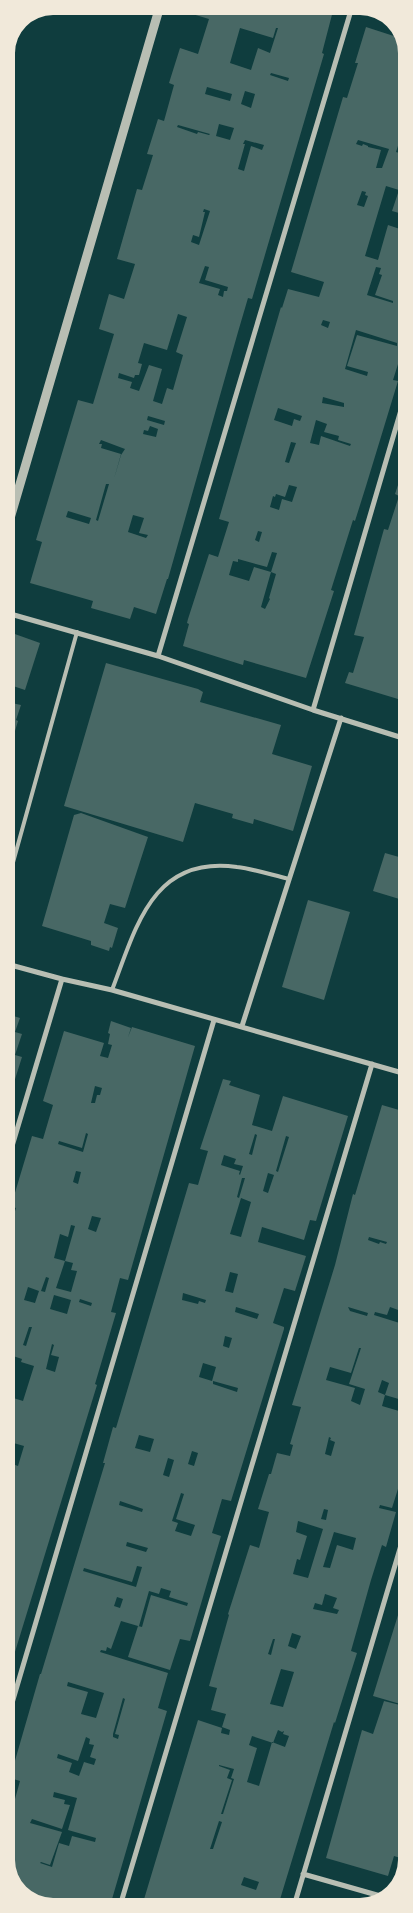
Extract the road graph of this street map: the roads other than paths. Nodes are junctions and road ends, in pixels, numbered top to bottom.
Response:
1 (157, 15) edge
2 (350, 15) edge
3 (398, 420) edge
4 (15, 501) edge
5 (15, 615) edge
6 (77, 632) junction
7 (158, 656) junction
8 (313, 710) junction
9 (341, 718) junction
10 (398, 736) edge
11 (15, 855) edge
12 (289, 879) junction
13 (15, 966) edge
14 (62, 980) junction
15 (112, 990) junction
16 (214, 1020) junction
17 (242, 1026) junction
18 (372, 1064) junction
19 (398, 1072) edge
20 (15, 1136) edge
21 (398, 1555) edge
22 (15, 1693) edge
23 (303, 1874) junction
24 (375, 1895) edge
25 (122, 1898) edge
26 (296, 1898) edge

1 - 4 street
2 - 7 street
3 - 8 street
5 - 6 street
6 - 7 street
6 - 11 lane
7 - 8 street
8 - 9 street
9 - 10 street
9 - 12 street
12 - 15 lane
12 - 17 street
13 - 14 street
14 - 15 street
14 - 20 street
15 - 16 street
16 - 17 street
16 - 22 street
17 - 18 street
18 - 19 street
18 - 25 street
21 - 23 street
23 - 24 street
23 - 26 street

